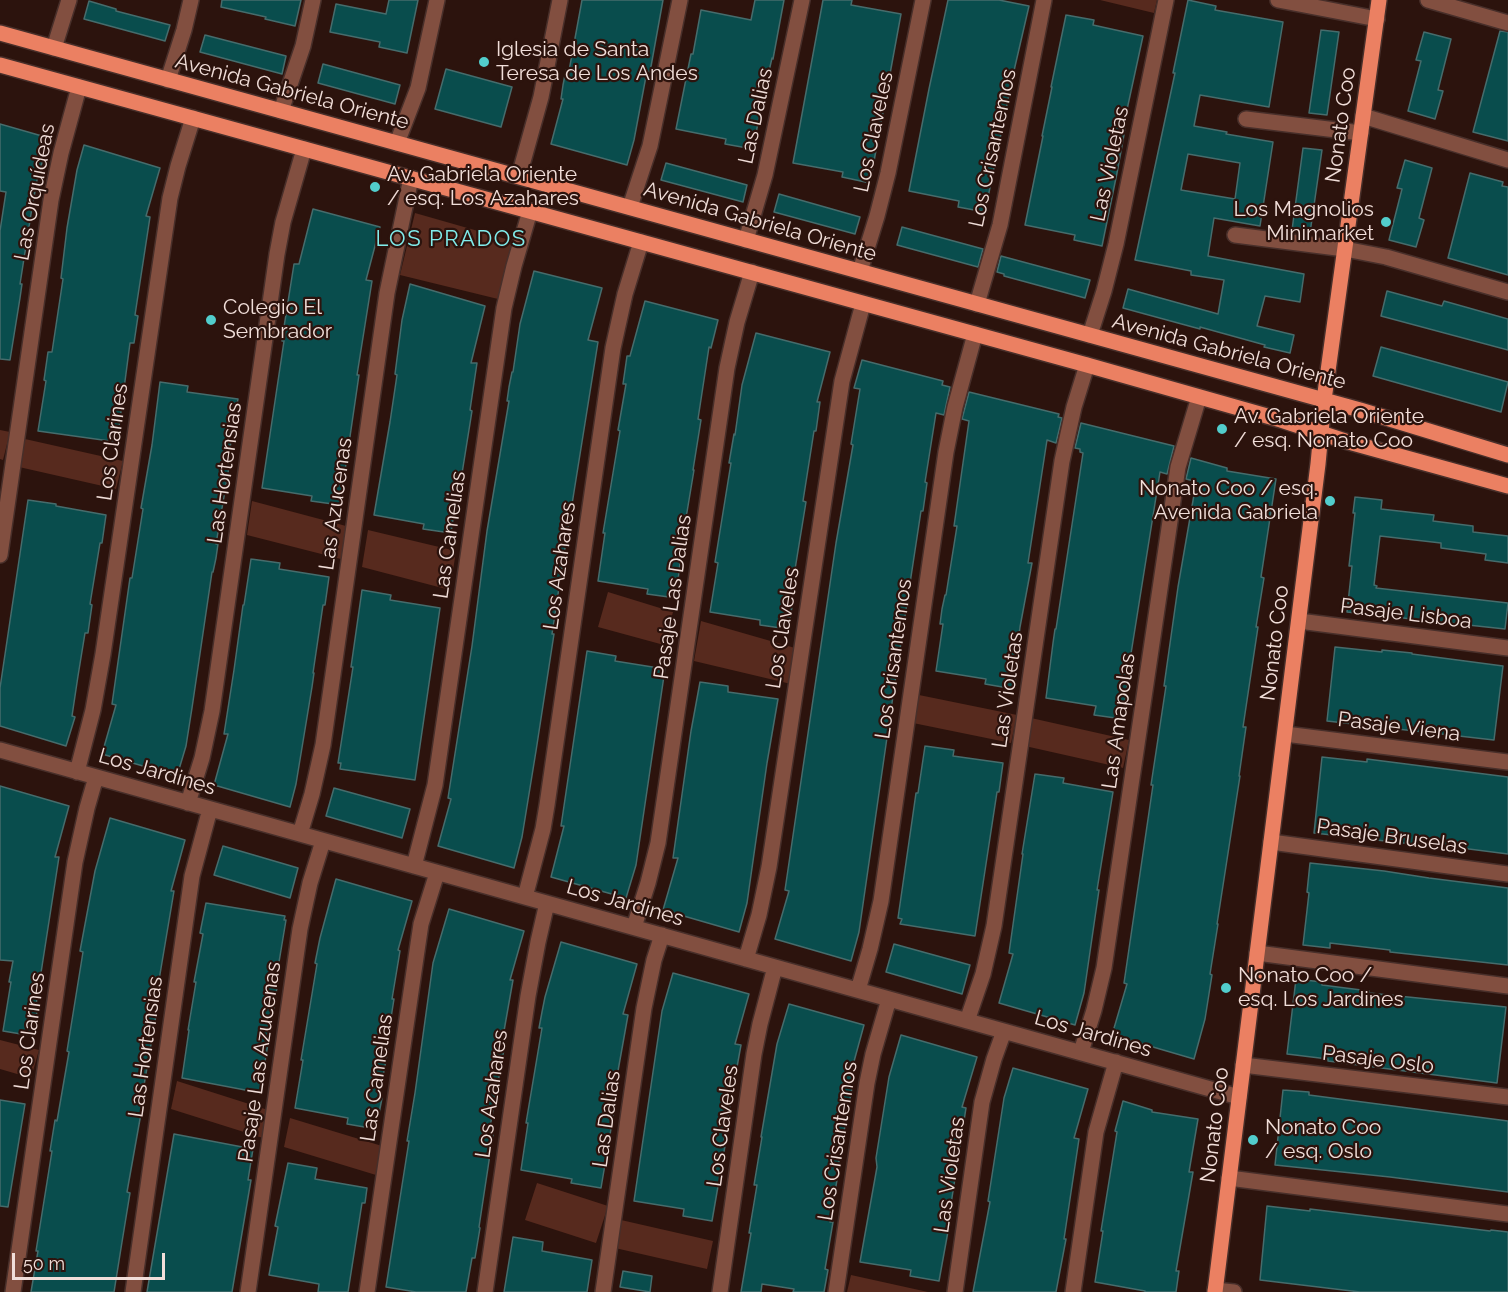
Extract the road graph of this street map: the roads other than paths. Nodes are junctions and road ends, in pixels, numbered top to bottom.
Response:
1 (69, 0) edge
2 (191, 0) edge
3 (313, 0) edge
4 (437, 0) edge
5 (560, 0) edge
6 (680, 0) edge
7 (802, 0) edge
8 (922, 0) edge
9 (1044, 0) edge
10 (1166, 0) edge
11 (1278, 0) edge
12 (1379, 0) edge
13 (1428, 0) edge
14 (1377, 19) junction
15 (1508, 24) edge
16 (0, 33) edge
17 (54, 48) junction
18 (0, 65) edge
19 (168, 80) junction
20 (79, 87) junction
21 (281, 111) junction
22 (1363, 116) junction
23 (193, 118) junction
24 (1246, 119) dead end
25 (1361, 133) junction
26 (397, 143) junction
27 (304, 149) junction
28 (1508, 160) edge
29 (519, 176) junction
30 (411, 178) junction
31 (630, 207) junction
32 (530, 211) junction
33 (1236, 235) dead end
34 (746, 240) junction
35 (640, 242) junction
36 (1345, 249) junction
37 (860, 271) junction
38 (752, 272) junction
39 (1508, 292) edge
40 (863, 304) junction
41 (977, 304) junction
42 (975, 334) junction
43 (1090, 335) junction
44 (1087, 365) junction
45 (1199, 397) junction
46 (1324, 400) junction
47 (1320, 433) junction
48 (1508, 455) edge
49 (1508, 486) edge
50 (0, 555) edge
51 (1299, 621) junction
52 (1508, 648) edge
53 (1285, 734) junction
54 (0, 750) edge
55 (1508, 762) edge
56 (77, 772) junction
57 (96, 777) junction
58 (188, 803) junction
59 (210, 809) junction
60 (300, 834) junction
61 (323, 841) junction
62 (1271, 842) junction
63 (414, 866) junction
64 (437, 873) junction
65 (1508, 874) edge
66 (525, 897) junction
67 (547, 903) junction
68 (634, 927) junction
69 (662, 936) junction
70 (1257, 953) junction
71 (746, 959) junction
72 (775, 967) junction
73 (1508, 986) edge
74 (858, 990) junction
75 (889, 999) junction
76 (967, 1021) junction
77 (1004, 1031) junction
78 (1081, 1052) junction
79 (1116, 1062) junction
80 (1243, 1065) junction
81 (1239, 1097) junction
82 (1508, 1097) edge
83 (1229, 1178) junction
84 (1508, 1214) edge
85 (1215, 1291) edge
86 (13, 1292) edge
87 (133, 1292) edge
88 (249, 1292) edge
89 (367, 1292) edge
90 (485, 1292) edge
91 (603, 1292) edge
92 (720, 1292) edge
93 (836, 1292) edge
94 (955, 1292) edge
95 (1073, 1292) edge
96 (1234, 1292) edge

1 - 17 street
2 - 19 street
3 - 21 street
4 - 26 street
5 - 29 street
6 - 31 street
7 - 34 street, Las Dalias
8 - 37 street, Los Claveles
9 - 41 street, Los Crisantemos
10 - 43 street, Las Violetas
11 - 14 street
12 - 14 main road, Nonato Coo
13 - 15 street
14 - 22 main road, Nonato Coo
16 - 17 main road, Avenida Gabriela Oriente
17 - 19 main road, Avenida Gabriela Oriente
18 - 20 main road
19 - 21 main road, Avenida Gabriela Oriente
20 - 23 main road
20 - 50 street, Las Orquídeas
21 - 26 main road, Avenida Gabriela Oriente
22 - 25 main road, Nonato Coo
22 - 28 street
23 - 27 main road
23 - 56 street, Los Clarines
24 - 25 street
25 - 36 main road, Nonato Coo
26 - 29 main road, Avenida Gabriela Oriente
27 - 30 main road
27 - 58 street, Las Hortensias
29 - 31 main road, Avenida Gabriela Oriente
30 - 32 main road
30 - 60 street, Las Azucenas
31 - 34 main road, Avenida Gabriela Oriente
32 - 35 main road
32 - 63 street, Las Camelias
33 - 36 street
34 - 37 main road, Avenida Gabriela Oriente
35 - 38 main road
35 - 66 street, Los Azahares
36 - 39 street
36 - 46 main road, Nonato Coo
37 - 41 main road, Avenida Gabriela Oriente
38 - 40 main road
38 - 68 street, Pasaje Las Dalias
40 - 42 main road
40 - 71 street, Los Claveles
41 - 43 main road, Avenida Gabriela Oriente
42 - 44 main road
42 - 74 street, Los Crisantemos
43 - 46 main road, Avenida Gabriela Oriente
44 - 45 main road
44 - 76 street, Las Violetas
45 - 47 main road
45 - 78 street, Las Amapolas
46 - 47 main road, Nonato Coo
46 - 48 main road, Avenida Gabriela Oriente
47 - 49 main road
47 - 51 main road, Nonato Coo
51 - 52 street, Pasaje Lisboa
51 - 53 main road, Nonato Coo
53 - 55 street, Pasaje Viena
53 - 62 main road, Nonato Coo
54 - 56 street, Los Jardines
56 - 57 street, Los Jardines
57 - 58 street, Los Jardines
57 - 86 street, Los Clarines
58 - 59 street, Los Jardines
59 - 60 street, Los Jardines
59 - 87 street, Las Hortensias
60 - 61 street, Los Jardines
61 - 63 street, Los Jardines
61 - 88 street, Pasaje Las Azucenas
62 - 65 street, Pasaje Bruselas
62 - 70 main road, Nonato Coo
63 - 64 street, Los Jardines
64 - 66 street, Los Jardines
64 - 89 street, Las Camelias
66 - 67 street, Los Jardines
67 - 68 street, Los Jardines
67 - 90 street, Los Azahares
68 - 69 street, Los Jardines
69 - 71 street, Los Jardines
69 - 91 street, Las Dalias
70 - 73 street
70 - 80 main road, Nonato Coo
71 - 72 street, Los Jardines
72 - 74 street, Los Jardines
72 - 92 street, Los Claveles
74 - 75 street, Los Jardines
75 - 76 street, Los Jardines
75 - 93 street, Los Crisantemos
76 - 77 street, Los Jardines
77 - 78 street, Los Jardines
77 - 94 street, Las Violetas
78 - 79 street, Los Jardines
79 - 81 street, Los Jardines
79 - 95 street
80 - 81 main road, Nonato Coo
80 - 82 street, Pasaje Oslo
81 - 83 main road, Nonato Coo
83 - 84 street
83 - 85 main road, Nonato Coo
85 - 96 street

